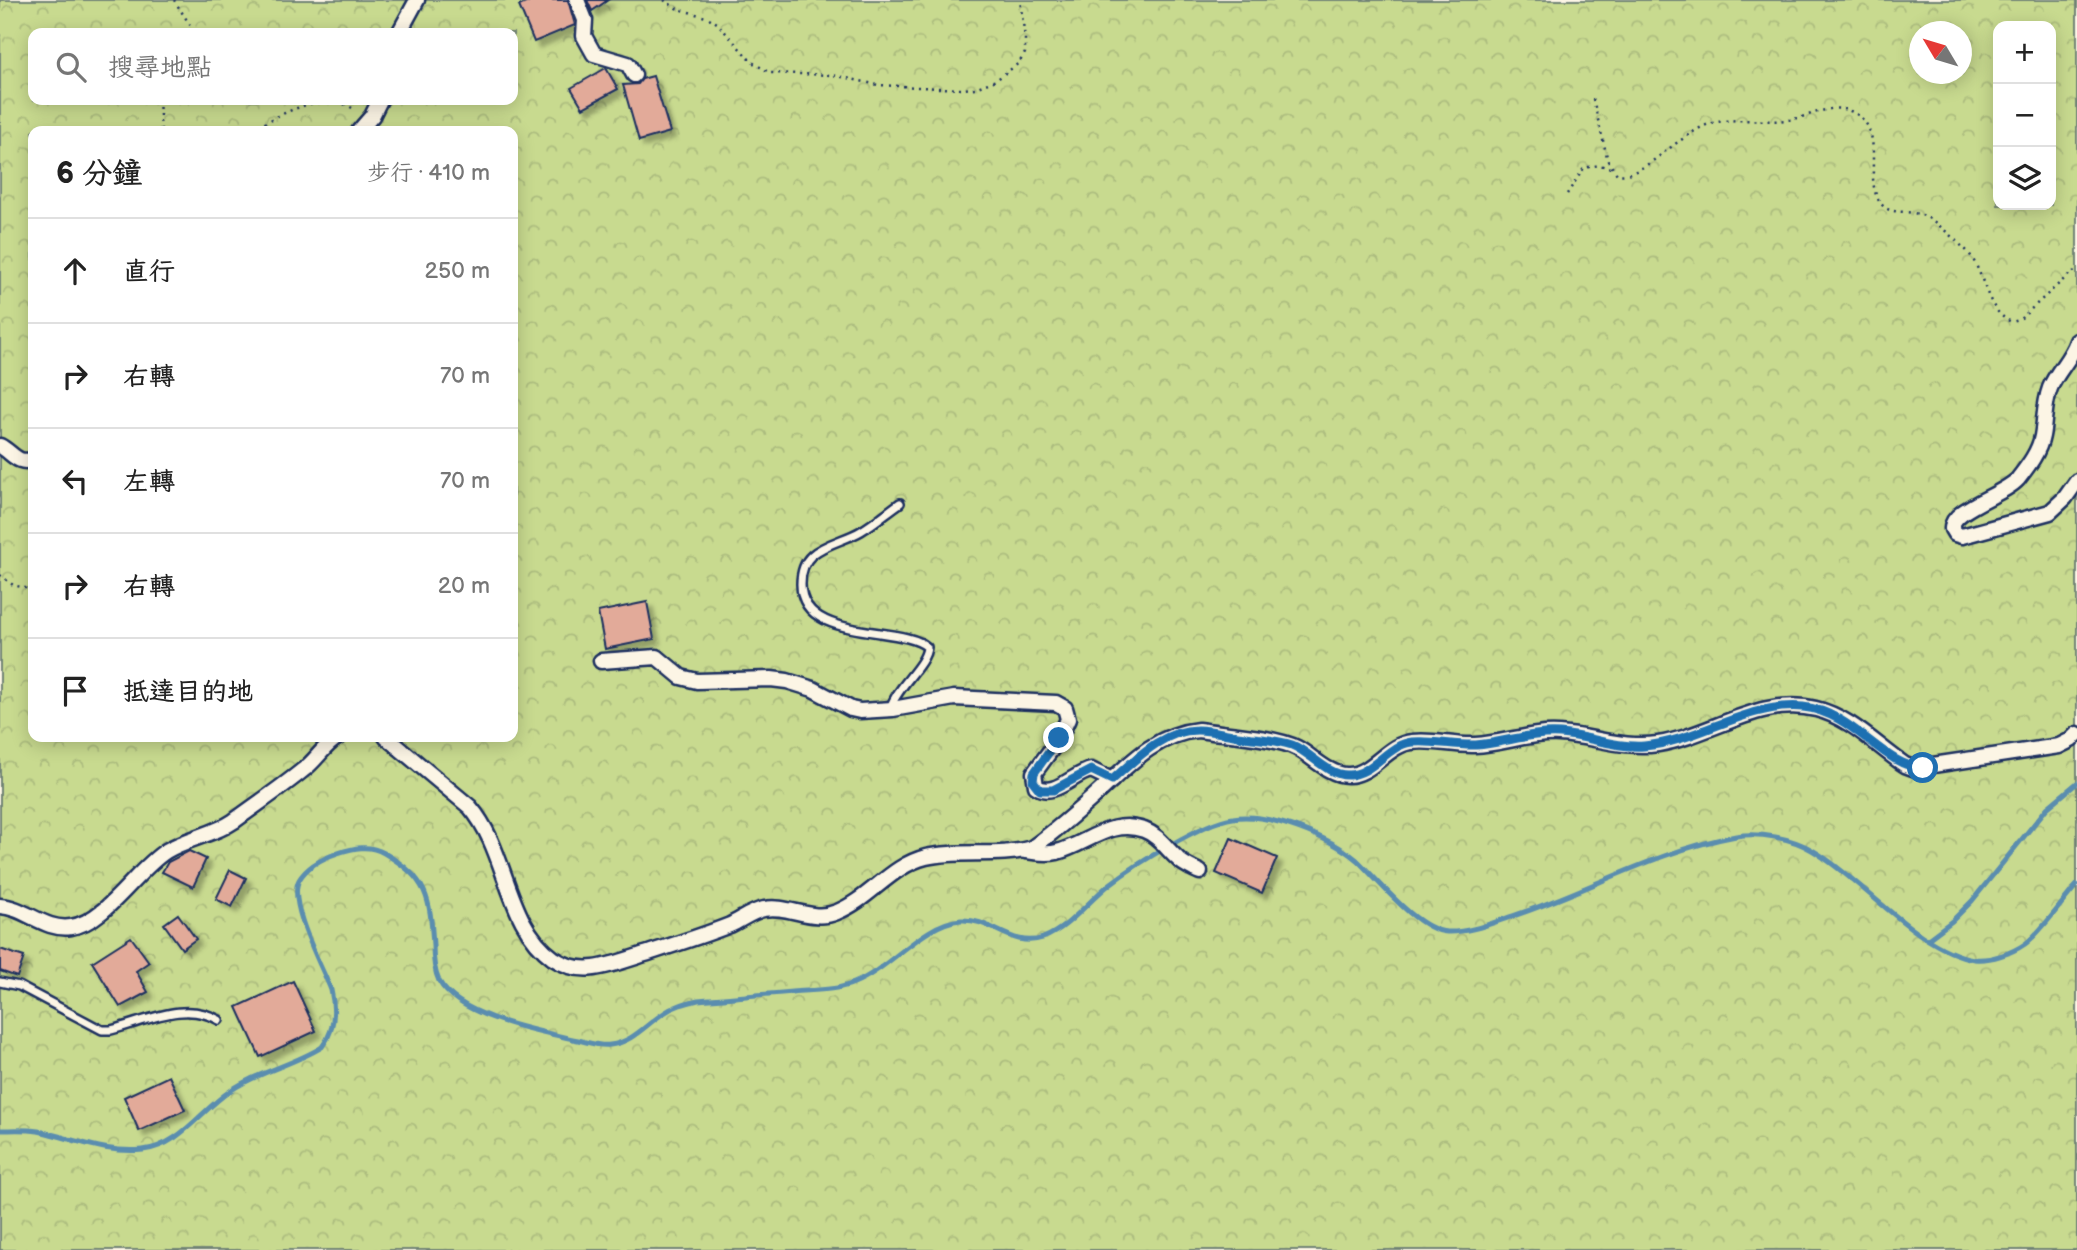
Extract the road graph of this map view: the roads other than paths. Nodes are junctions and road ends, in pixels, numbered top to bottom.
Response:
1 (417, 0) edge
2 (577, 0) edge
3 (402, 28) edge
4 (634, 75) dead end
5 (378, 105) edge
6 (363, 126) edge
7 (2077, 341) edge
8 (0, 446) edge
9 (28, 461) edge
10 (2077, 481) edge
11 (900, 503) dead end
12 (601, 661) dead end
13 (890, 709) junction
14 (2077, 734) edge
15 (333, 742) edge
16 (392, 742) edge
17 (1112, 780) junction
18 (1024, 850) junction
19 (1200, 872) dead end
20 (0, 906) edge
21 (0, 982) edge
22 (219, 1020) dead end

1 - 3 street
2 - 4 street
5 - 6 street
7 - 10 street
8 - 9 street
11 - 13 lane
12 - 13 street
13 - 17 street
14 - 17 street
15 - 20 street
16 - 18 street
17 - 18 street
18 - 19 street
21 - 22 lane

